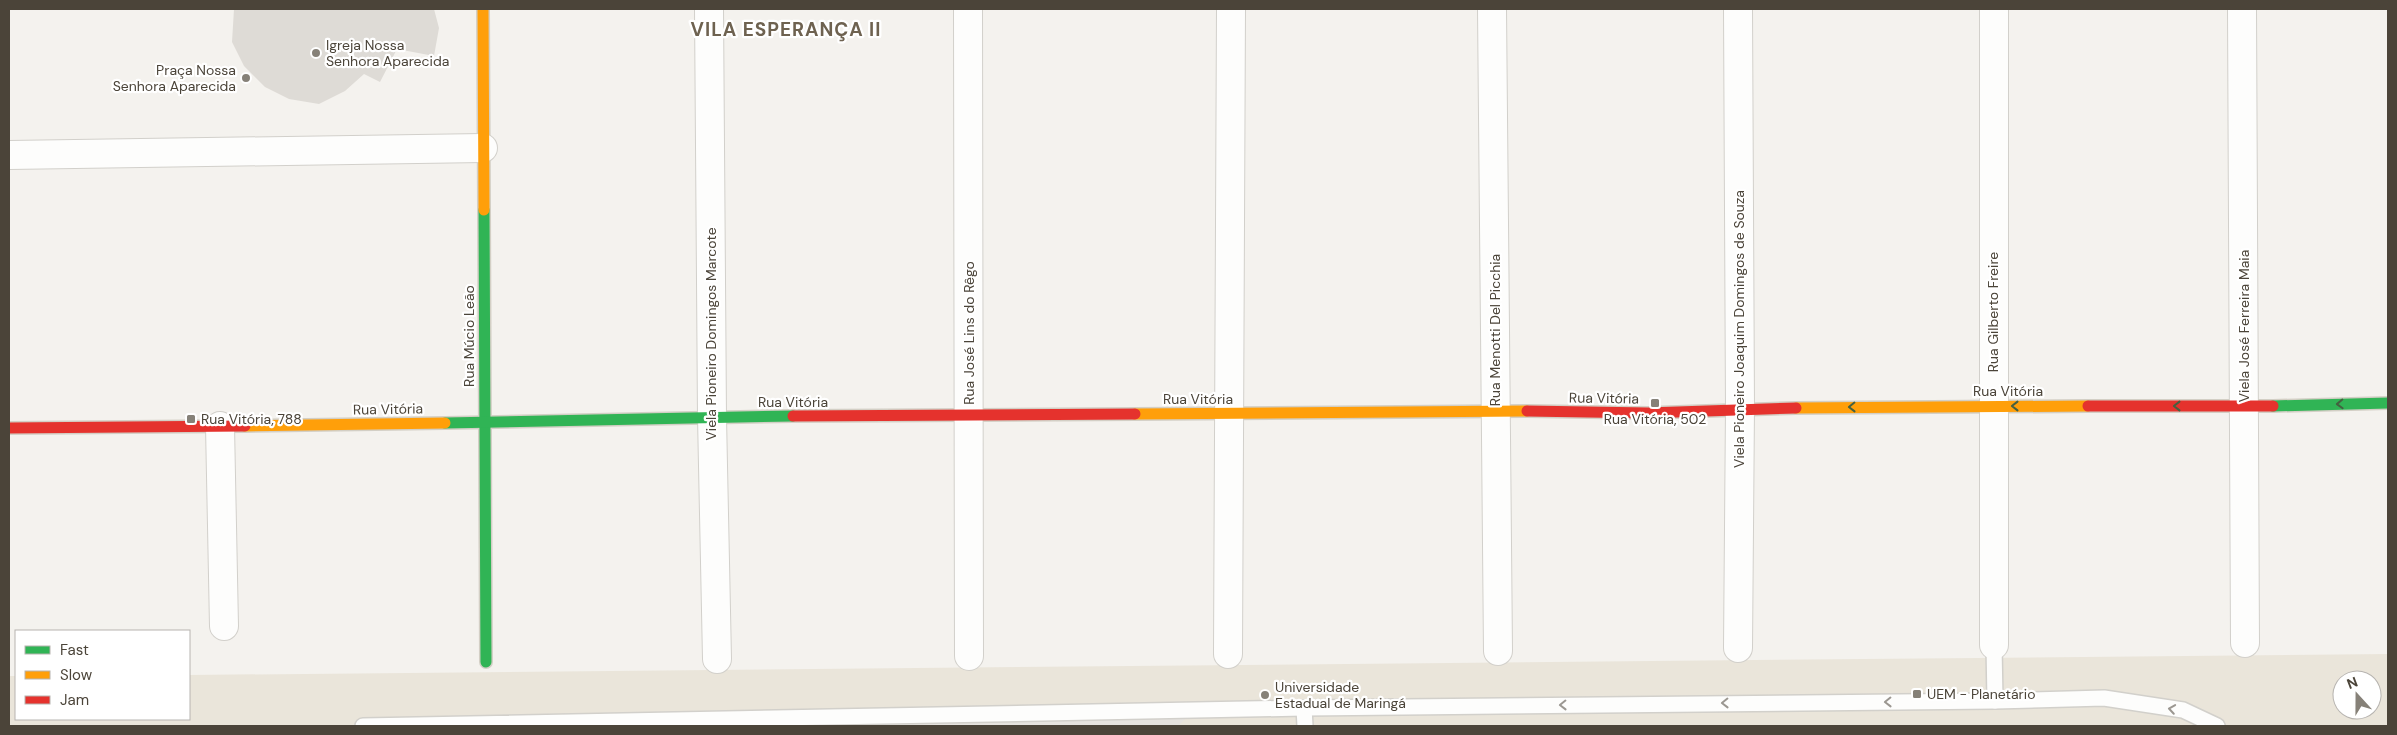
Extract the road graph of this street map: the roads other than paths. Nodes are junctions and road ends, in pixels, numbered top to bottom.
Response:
1 (482, 9) edge
2 (709, 9) edge
3 (968, 9) edge
4 (1231, 9) edge
5 (1492, 9) edge
6 (1738, 9) edge
7 (1994, 9) edge
8 (2242, 9) edge
9 (483, 148) junction
10 (9, 155) edge
11 (2388, 403) edge
12 (1993, 406) junction
13 (2244, 407) junction
14 (1740, 408) junction
15 (1496, 411) junction
16 (1229, 414) junction
17 (969, 416) junction
18 (712, 417) junction
19 (484, 423) junction
20 (220, 426) junction
21 (9, 428) edge
22 (224, 626) dead end
23 (2245, 643) dead end
24 (1994, 645) joint
25 (1738, 648) dead end
26 (1498, 651) dead end
27 (1228, 654) dead end
28 (969, 656) dead end
29 (717, 659) dead end
30 (486, 662) dead end
31 (1995, 701) junction
32 (1304, 708) junction
33 (363, 726) edge
34 (1305, 726) edge
35 (2216, 726) edge

1 - 9 street, Rua Múcio Leão
2 - 18 street, Viela Pioneiro Domingos Marcote
3 - 17 street, Rua José Lins do Rêgo
4 - 16 street
5 - 15 street, Rua Menotti Del Picchia
6 - 14 street, Viela Pioneiro Joaquim Domingos de Souza
7 - 12 street, Rua Gilberto Freire
8 - 13 street, Viela José Ferreira Maia
9 - 10 street
9 - 19 street, Rua Múcio Leão
11 -> 13 street, Rua Vitória
13 -> 12 street, Rua Vitória
12 -> 14 street, Rua Vitória
12 - 24 street, Rua Gilberto Freire
13 - 23 street, Viela José Ferreira Maia
14 - 15 street, Rua Vitória
14 - 25 street, Viela Pioneiro Joaquim Domingos de Souza
15 - 16 street, Rua Vitória
15 - 26 street, Rua Menotti Del Picchia
16 - 17 street, Rua Vitória
16 - 27 street
17 - 18 street, Rua Vitória
17 - 28 street, Rua José Lins do Rêgo
18 - 19 street, Rua Vitória
18 - 29 street, Viela Pioneiro Domingos Marcote
19 - 20 street, Rua Vitória
19 - 30 street, Rua Múcio Leão
20 - 21 street, Rua Vitória
20 - 22 street
24 - 31 lane
31 -> 32 lane
35 -> 31 lane
32 - 33 lane
32 - 34 lane

